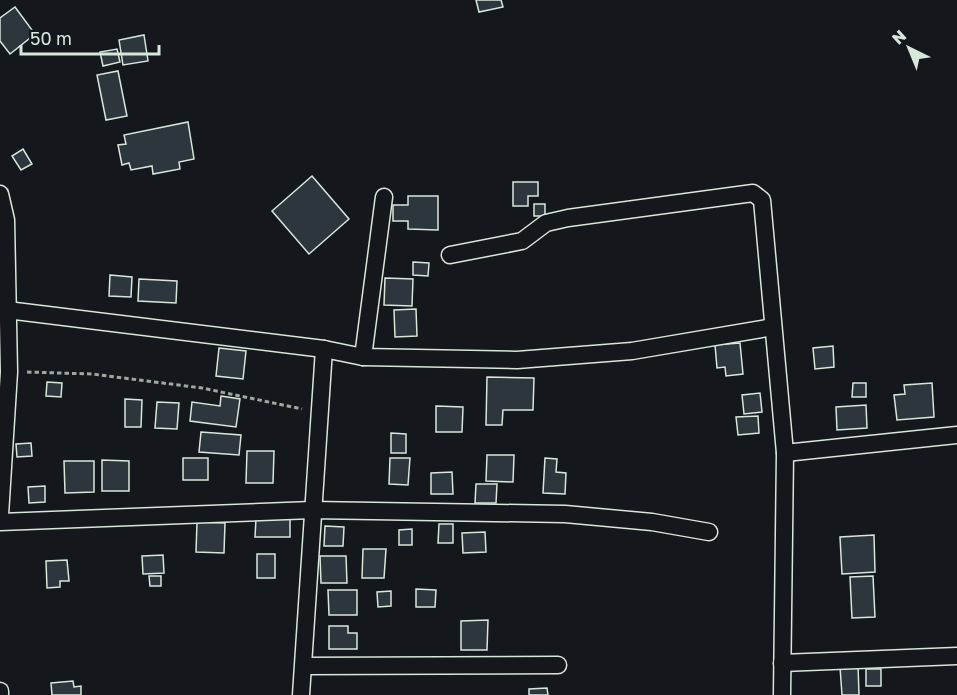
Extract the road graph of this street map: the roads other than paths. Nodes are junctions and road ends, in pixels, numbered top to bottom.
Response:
1 (0, 194) edge
2 (384, 197) dead end
3 (450, 255) dead end
4 (7, 310) junction
5 (773, 327) junction
6 (324, 349) junction
7 (363, 357) junction
8 (957, 435) edge
9 (785, 453) junction
10 (312, 510) junction
11 (0, 515) edge
12 (0, 522) edge
13 (709, 532) dead end
14 (957, 656) edge
15 (782, 663) junction
16 (558, 665) dead end
17 (304, 666) junction
18 (301, 695) edge
19 (782, 695) edge

1 - 4 street
2 - 7 street
3 - 5 street
4 - 6 street
4 - 11 street
5 - 7 street
5 - 9 street
6 - 7 street
6 - 10 street
8 - 9 street
9 - 15 street
10 - 12 street
10 - 13 street
10 - 17 street
14 - 15 street
15 - 19 street
16 - 17 street
17 - 18 street

